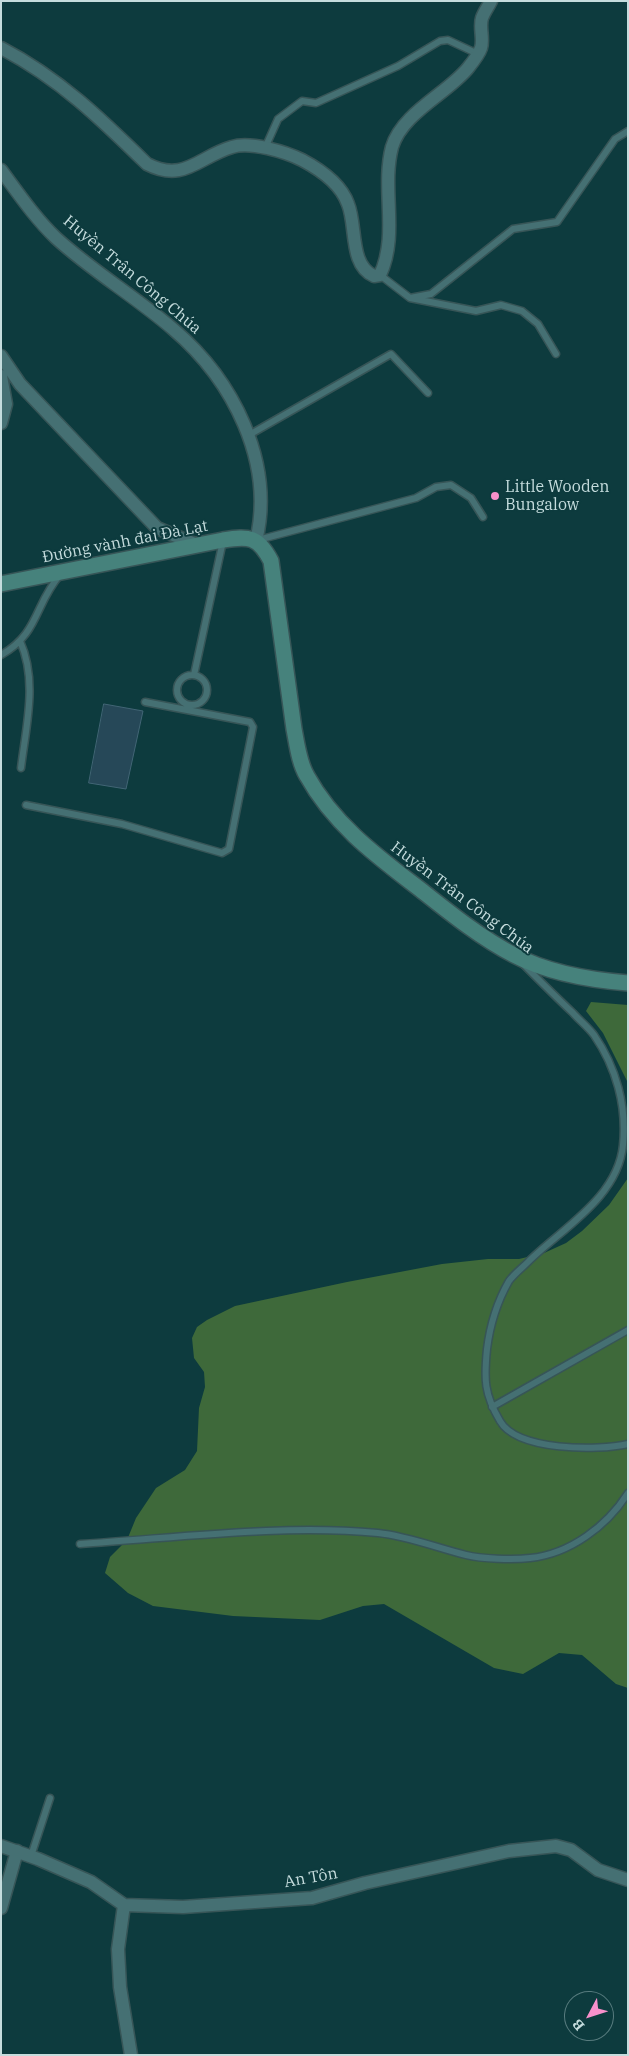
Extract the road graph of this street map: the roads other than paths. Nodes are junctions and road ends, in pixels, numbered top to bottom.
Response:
1 (491, 1) edge
2 (1, 48) edge
3 (478, 54) junction
4 (628, 131) edge
5 (265, 148) junction
6 (1, 170) edge
7 (380, 275) junction
8 (410, 298) junction
9 (556, 354) dead end
10 (1, 356) edge
11 (1, 376) edge
12 (428, 393) dead end
13 (1, 423) edge
14 (249, 435) junction
15 (483, 517) dead end
16 (223, 540) junction
17 (256, 541) junction
18 (197, 545) junction
19 (62, 573) junction
20 (1, 584) edge
21 (20, 641) junction
22 (1, 655) edge
23 (194, 675) junction
24 (145, 702) dead end
25 (190, 707) junction
26 (21, 768) dead end
27 (26, 805) dead end
28 (515, 956) junction
29 (628, 983) edge
30 (628, 1330) edge
31 (492, 1407) junction
32 (628, 1444) edge
33 (628, 1493) edge
34 (80, 1544) dead end
35 (50, 1798) dead end
36 (1, 1846) edge
37 (17, 1851) junction
38 (31, 1856) junction
39 (628, 1880) edge
40 (124, 1905) junction
41 (1, 1908) edge
42 (131, 2055) edge

1 - 3 street
2 - 5 street
3 - 5 lane
3 - 7 street
4 - 8 lane
5 - 7 street
6 - 14 street, Huyền Trân Công Chúa
7 - 8 lane
8 - 9 lane
10 - 18 street
11 - 13 street
12 - 14 lane
14 - 17 street, Huyền Trân Công Chúa
15 - 17 lane
16 - 17 main road, Đường vành đai Đà Lạt
16 - 18 main road, Đường vành đai Đà Lạt
16 - 23 lane
17 - 28 main road, Huyền Trân Công Chúa
18 - 19 main road, Đường vành đai Đà Lạt
19 - 20 main road, Đường vành đai Đà Lạt
19 - 21 lane
21 - 22 lane
21 - 26 lane
23 - 25 lane
23 - 25 lane
24 - 25 lane
25 - 27 lane
28 - 29 main road
28 - 31 lane, Huyền Trân Công Chúa
30 - 31 lane
31 - 32 lane, Huyền Trân Công Chúa
33 - 34 lane
35 - 38 lane
36 - 37 street
37 - 38 street
37 - 41 street
38 - 40 street
39 - 40 street, An Tôn
40 - 42 street

